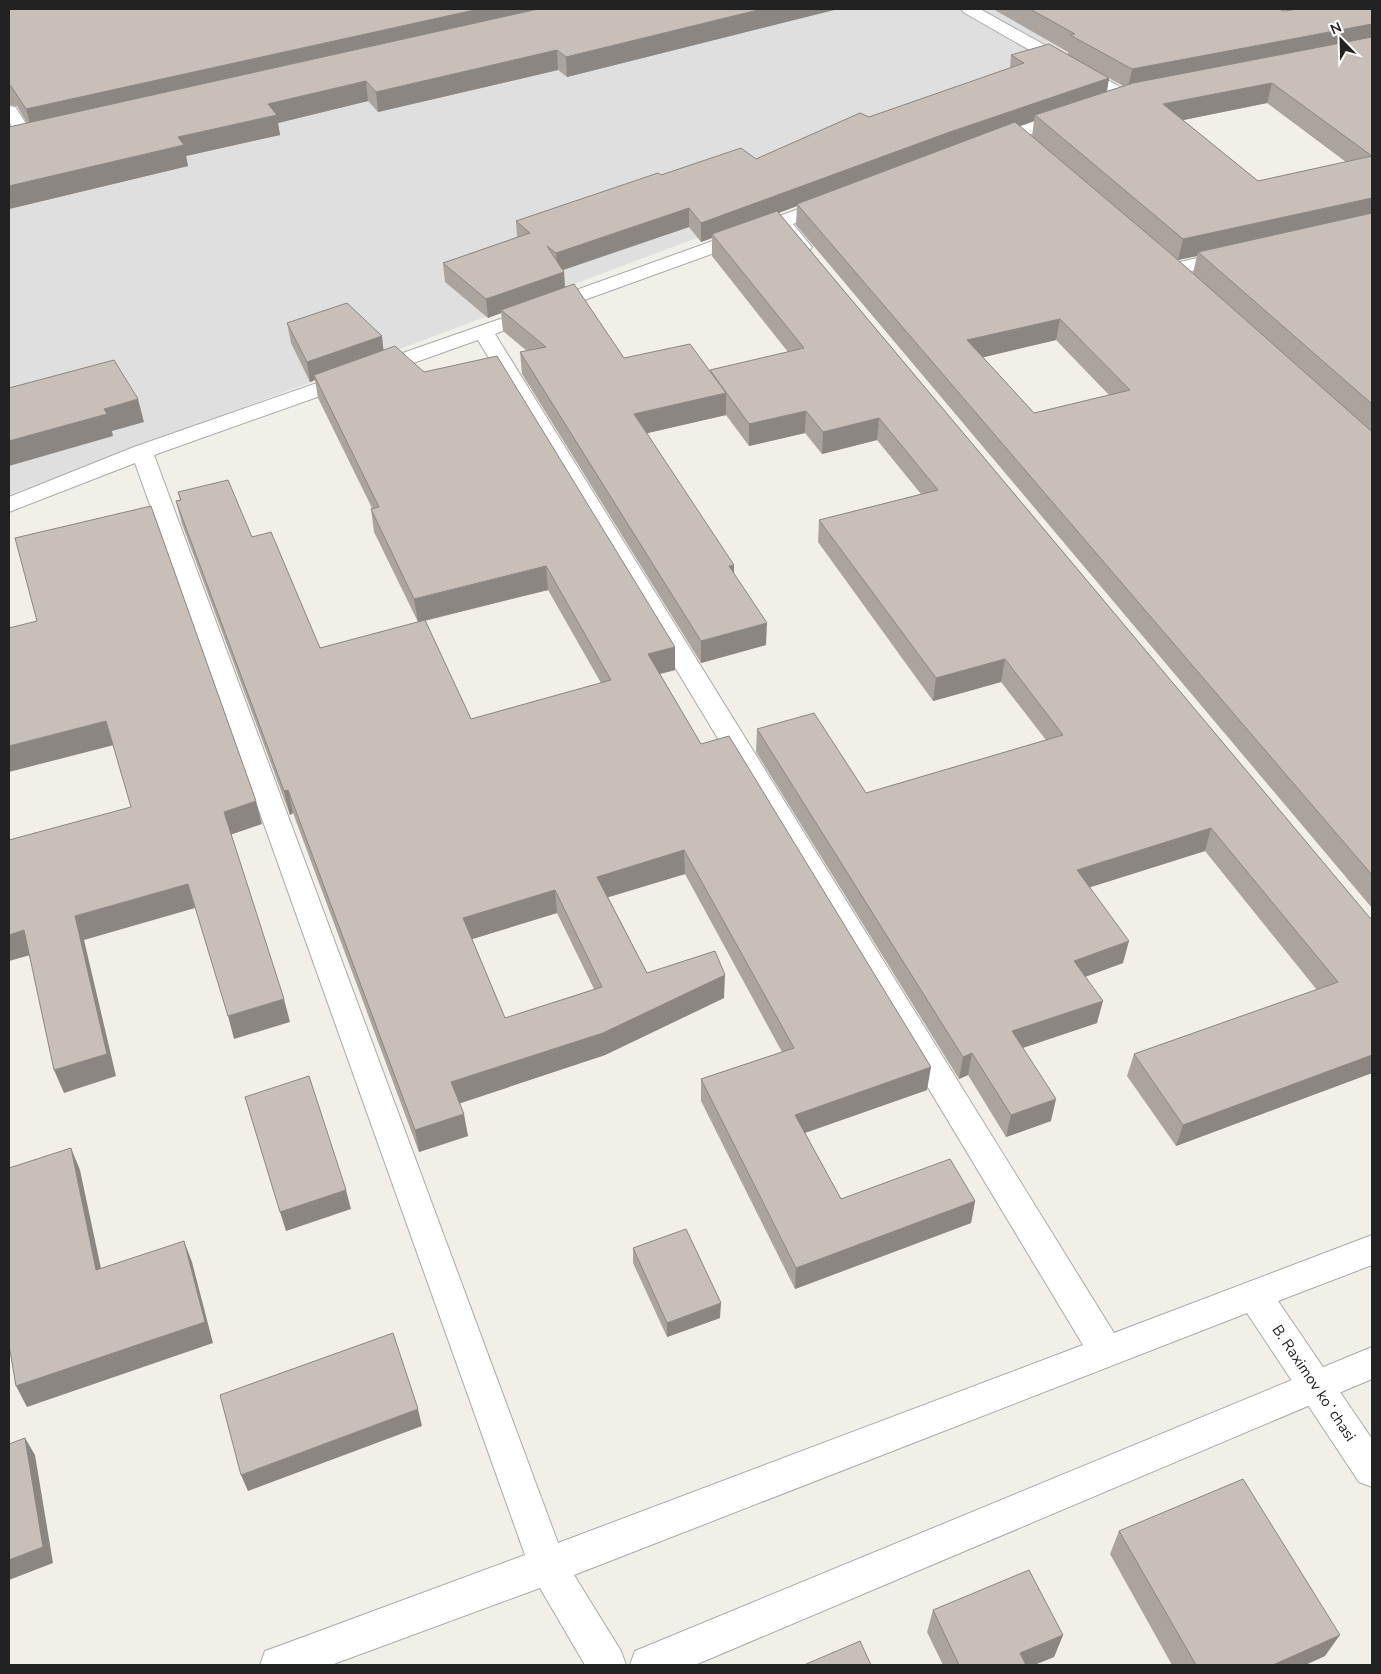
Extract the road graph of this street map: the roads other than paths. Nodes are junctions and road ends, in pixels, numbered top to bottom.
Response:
1 (969, 9) edge
2 (9, 111) edge
3 (45, 134) edge
4 (17, 140) edge
5 (970, 150) edge
6 (853, 195) edge
7 (781, 222) junction
8 (1249, 252) edge
9 (1159, 256) edge
10 (812, 260) edge
11 (483, 331) junction
12 (142, 452) junction
13 (9, 505) edge
14 (1372, 1250) edge
15 (1255, 1296) junction
16 (1106, 1351) junction
17 (1372, 1363) edge
18 (1316, 1387) junction
19 (1372, 1470) edge
20 (548, 1566) junction
21 (279, 1665) edge
22 (607, 1665) edge
23 (649, 1665) edge

1 - 5 street
2 - 4 street
3 - 4 street
6 - 7 street
7 - 10 street
7 - 11 street
8 - 9 street
11 - 12 street
11 - 16 street
12 - 13 street
12 - 20 street
14 - 15 street
15 - 16 street
15 - 18 street, B. Raximov koʻchasi
16 - 20 street
17 - 18 street
18 - 19 street, B. Raximov koʻchasi
18 - 23 street
20 - 21 street
20 - 22 street

